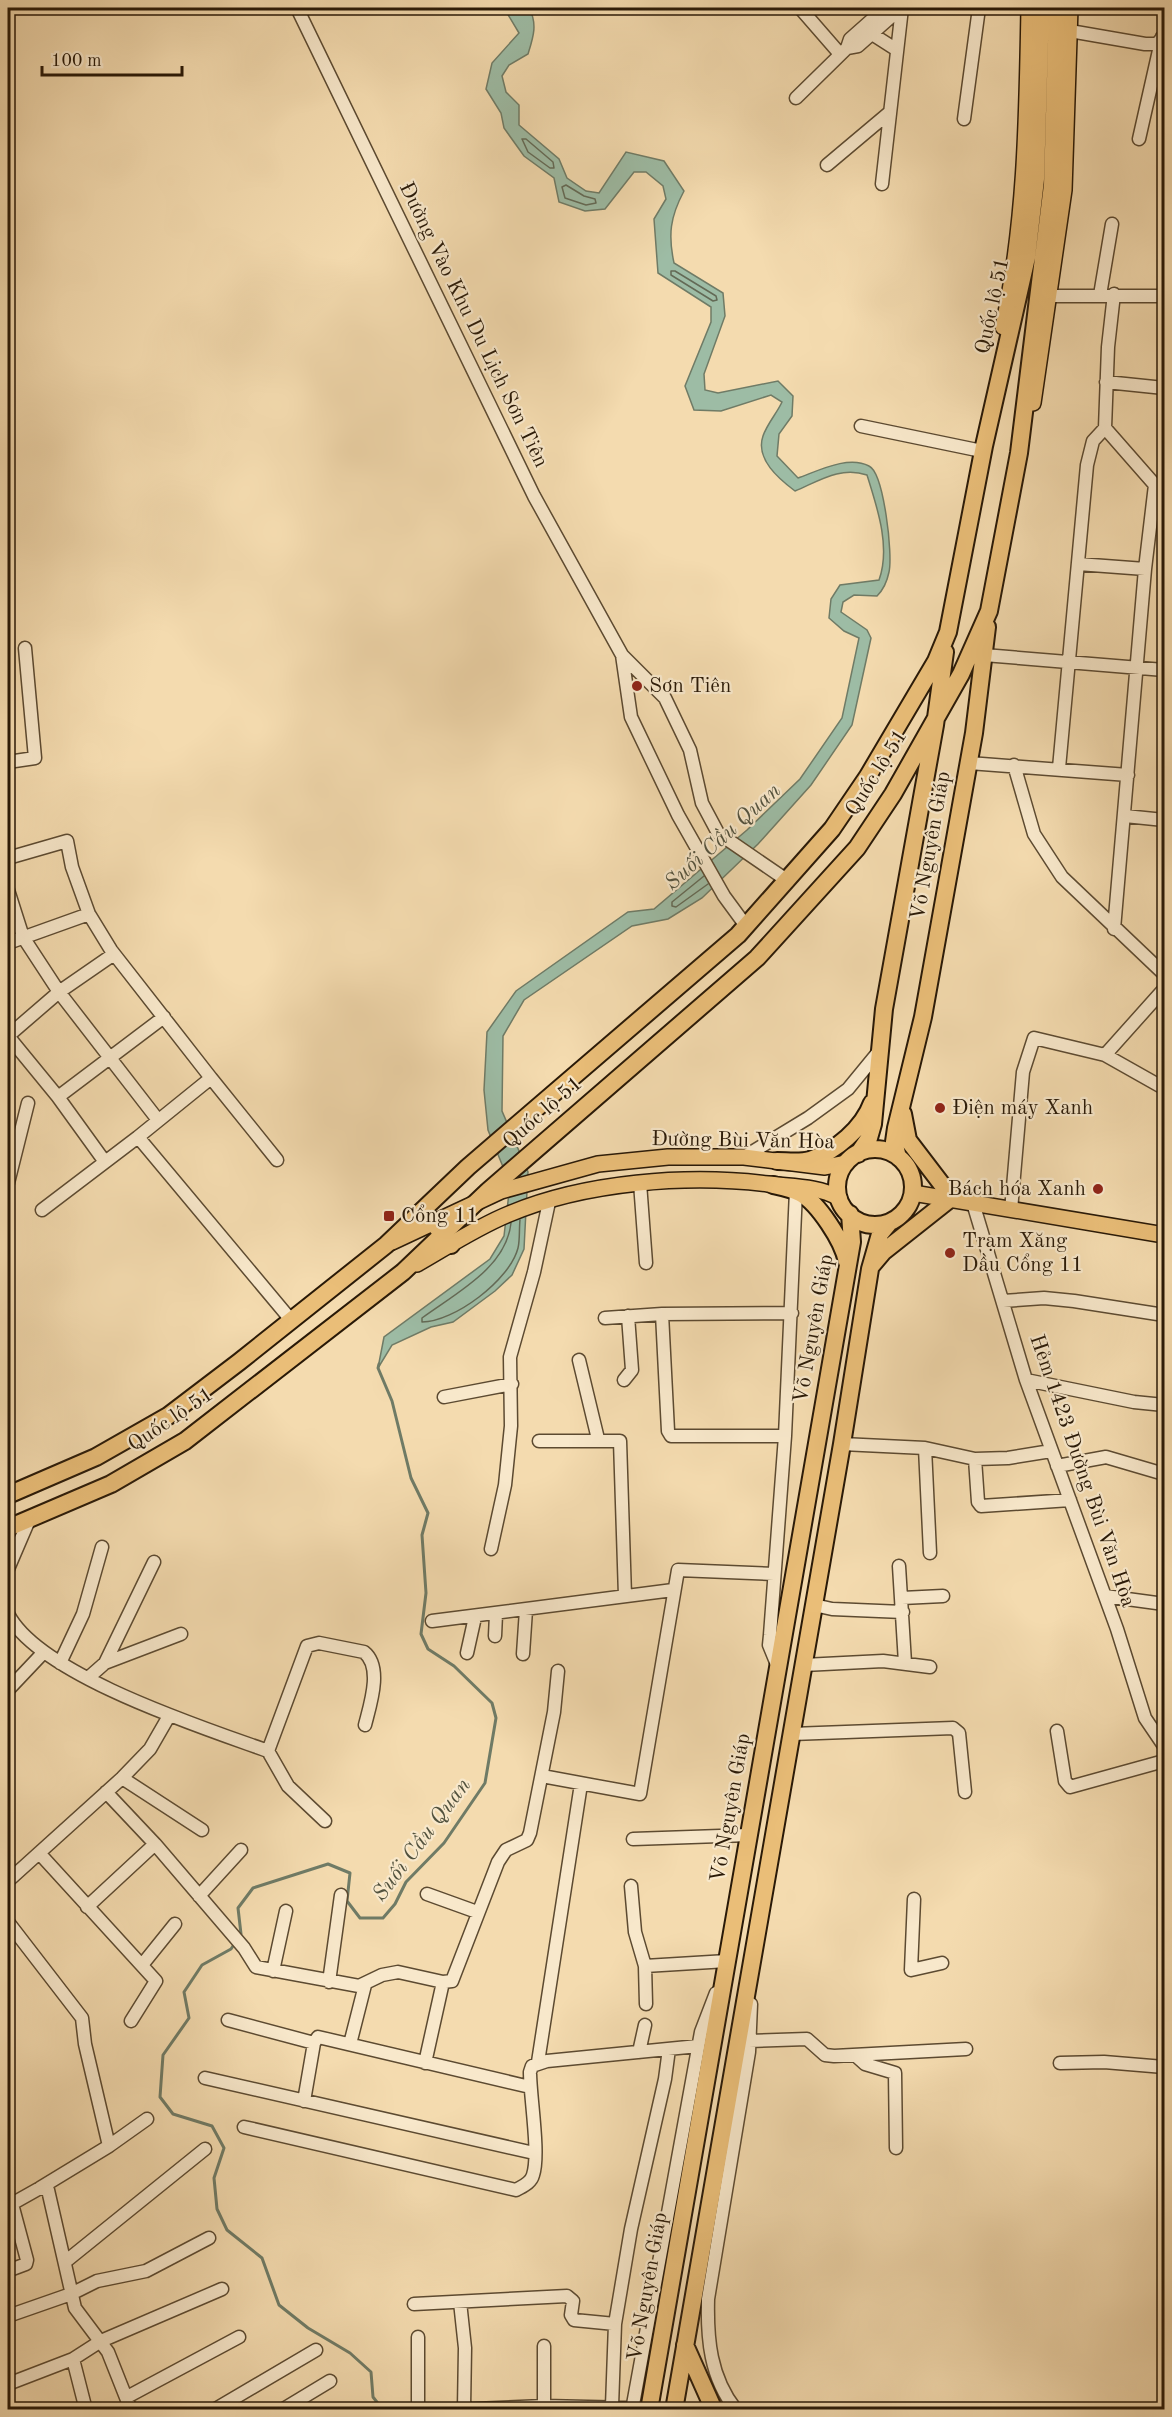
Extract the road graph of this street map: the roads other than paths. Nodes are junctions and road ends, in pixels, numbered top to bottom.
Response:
1 (297, 8) edge
2 (800, 8) edge
3 (885, 8) edge
4 (902, 8) edge
5 (979, 8) edge
6 (1029, 8) edge
7 (1041, 8) edge
8 (1057, 8) edge
9 (1070, 8) edge
10 (1070, 31) junction
11 (872, 34) junction
12 (1163, 37) edge
13 (897, 50) junction
14 (843, 51) junction
15 (796, 98) dead end
16 (890, 112) junction
17 (964, 119) dead end
18 (1139, 139) dead end
19 (827, 165) dead end
20 (882, 184) dead end
21 (1112, 224) dead end
22 (1114, 294) junction
23 (1100, 295) junction
24 (1049, 296) junction
25 (1164, 296) edge
26 (1106, 382) junction
27 (1164, 388) edge
28 (861, 426) dead end
29 (1105, 428) junction
30 (977, 450) junction
31 (1160, 484) edge
32 (1078, 564) junction
33 (1145, 569) junction
34 (989, 611) junction
35 (946, 612) junction
36 (948, 632) junction
37 (25, 648) dead end
38 (984, 655) junction
39 (622, 656) junction
40 (1068, 663) junction
41 (1137, 667) junction
42 (1164, 670) edge
43 (942, 679) junction
44 (981, 686) junction
45 (936, 718) junction
46 (8, 762) edge
47 (969, 763) junction
48 (1014, 765) junction
49 (1059, 768) junction
50 (1128, 775) junction
51 (1125, 816) junction
52 (1164, 820) edge
53 (8, 858) edge
54 (788, 881) junction
55 (8, 890) edge
56 (89, 914) junction
57 (746, 926) junction
58 (1114, 929) junction
59 (23, 937) junction
60 (8, 944) edge
61 (114, 954) junction
62 (1164, 974) edge
63 (1164, 988) edge
64 (59, 992) junction
65 (164, 1017) junction
66 (8, 1036) edge
67 (880, 1050) junction
68 (1106, 1055) junction
69 (112, 1058) junction
70 (211, 1078) junction
71 (877, 1084) junction
72 (1160, 1086) dead end
73 (58, 1097) junction
74 (28, 1103) dead end
75 (902, 1107) junction
76 (158, 1120) junction
77 (138, 1137) junction
78 (744, 1157) junction
79 (898, 1157) junction
80 (852, 1158) junction
81 (277, 1160) dead end
82 (777, 1161) junction
83 (105, 1162) junction
84 (8, 1183) edge
85 (640, 1183) junction
86 (773, 1185) junction
87 (494, 1191) junction
88 (796, 1191) junction
89 (913, 1193) junction
90 (839, 1198) junction
91 (951, 1199) junction
92 (545, 1203) junction
93 (973, 1203) junction
94 (42, 1210) dead end
95 (1011, 1210) junction
96 (850, 1214) junction
97 (890, 1222) junction
98 (438, 1228) junction
99 (1164, 1235) edge
100 (646, 1263) dead end
101 (848, 1267) junction
102 (870, 1269) junction
103 (1003, 1301) junction
104 (792, 1312) junction
105 (662, 1314) junction
106 (1164, 1315) edge
107 (628, 1316) junction
108 (605, 1318) dead end
109 (291, 1320) junction
110 (579, 1360) dead end
111 (624, 1380) dead end
112 (1026, 1380) junction
113 (512, 1384) junction
114 (444, 1397) dead end
115 (1164, 1405) edge
116 (785, 1436) junction
117 (598, 1439) junction
118 (539, 1441) dead end
119 (842, 1444) junction
120 (924, 1448) junction
121 (1052, 1451) junction
122 (975, 1459) junction
123 (1057, 1467) junction
124 (1164, 1474) edge
125 (8, 1495) edge
126 (1070, 1500) junction
127 (30, 1520) junction
128 (8, 1528) edge
129 (102, 1547) dead end
130 (491, 1549) dead end
131 (930, 1553) dead end
132 (154, 1562) dead end
133 (899, 1566) dead end
134 (8, 1569) edge
135 (774, 1574) junction
136 (674, 1590) junction
137 (625, 1596) junction
138 (943, 1596) dead end
139 (1105, 1596) junction
140 (902, 1598) junction
141 (1164, 1604) edge
142 (814, 1605) junction
143 (526, 1610) junction
144 (903, 1612) junction
145 (496, 1614) junction
146 (475, 1617) junction
147 (9, 1619) edge
148 (432, 1621) dead end
149 (181, 1634) dead end
150 (495, 1636) dead end
151 (43, 1653) junction
152 (467, 1653) dead end
153 (523, 1654) dead end
154 (60, 1663) junction
155 (105, 1663) junction
156 (904, 1663) junction
157 (804, 1665) junction
158 (778, 1667) junction
159 (930, 1667) dead end
160 (558, 1671) dead end
161 (88, 1678) junction
162 (8, 1690) edge
163 (169, 1716) junction
164 (365, 1725) dead end
165 (1057, 1731) dead end
166 (792, 1734) junction
167 (1164, 1746) edge
168 (268, 1751) junction
169 (1164, 1761) edge
170 (542, 1776) junction
171 (122, 1778) junction
172 (581, 1784) junction
173 (106, 1792) junction
174 (965, 1792) dead end
175 (325, 1821) dead end
176 (202, 1830) dead end
177 (749, 1835) junction
178 (633, 1839) dead end
179 (155, 1844) junction
180 (241, 1850) dead end
181 (40, 1854) junction
182 (8, 1881) edge
183 (631, 1886) dead end
184 (427, 1894) dead end
185 (341, 1895) dead end
186 (199, 1896) junction
187 (914, 1899) dead end
188 (87, 1906) junction
189 (286, 1911) dead end
190 (477, 1912) junction
191 (8, 1922) edge
192 (175, 1924) dead end
193 (753, 1954) junction
194 (942, 1963) dead end
195 (727, 1964) junction
196 (142, 1965) junction
197 (645, 1966) junction
198 (273, 1971) junction
199 (329, 1982) junction
200 (443, 1982) junction
201 (365, 1985) junction
202 (646, 2004) dead end
203 (228, 2020) dead end
204 (131, 2021) dead end
205 (645, 2025) dead end
206 (749, 2041) junction
207 (314, 2043) junction
208 (350, 2044) junction
209 (698, 2046) junction
210 (669, 2049) junction
211 (966, 2049) dead end
212 (639, 2052) junction
213 (855, 2055) junction
214 (538, 2062) junction
215 (425, 2063) junction
216 (1060, 2063) dead end
217 (1164, 2067) edge
218 (205, 2078) dead end
219 (530, 2087) junction
220 (304, 2100) junction
221 (147, 2119) dead end
222 (244, 2127) dead end
223 (109, 2146) junction
224 (896, 2148) dead end
225 (205, 2149) dead end
226 (534, 2153) junction
227 (40, 2188) junction
228 (10, 2205) edge
229 (209, 2238) dead end
230 (65, 2262) junction
231 (10, 2271) dead end
232 (222, 2289) dead end
233 (71, 2294) junction
234 (460, 2302) junction
235 (414, 2304) dead end
236 (8, 2316) edge
237 (615, 2324) junction
238 (239, 2337) dead end
239 (418, 2337) dead end
240 (101, 2341) junction
241 (685, 2345) junction
242 (544, 2346) dead end
243 (316, 2350) dead end
244 (73, 2359) junction
245 (330, 2381) dead end
246 (8, 2384) edge
247 (129, 2403) edge
248 (544, 2406) junction
249 (612, 2406) junction
250 (464, 2408) junction
251 (86, 2409) edge
252 (214, 2409) edge
253 (282, 2409) edge
254 (418, 2409) edge
255 (450, 2409) edge
256 (638, 2409) edge
257 (674, 2409) edge
258 (714, 2409) edge
259 (736, 2409) edge

1 - 39 street, Đường Vào Khu Du Lịch Sơn Tiên
2 - 14 street
3 - 14 street
4 - 11 street
4 - 13 street
5 - 17 street
6 - 30 main road, Quốc lộ 51
7 - 36 highway, Quốc lộ 51
8 - 34 highway, Quốc lộ 51
9 - 10 main road, Quốc lộ 51
10 - 12 street
10 - 24 main road, Quốc lộ 51
11 - 13 street
11 - 14 street
12 - 18 street
13 - 16 street
14 - 15 street
16 - 19 street
16 - 20 street
21 - 23 street
22 - 23 street
22 - 25 street
22 - 26 street
23 - 24 street
24 - 34 main road, Quốc lộ 51
26 - 27 street
26 - 29 street
28 - 30 street
29 - 31 street
29 - 32 street
30 - 35 main road, Quốc lộ 51
31 - 33 street
32 - 33 street
32 - 40 street
33 - 41 street
34 - 38 highway, Võ Nguyên Giáp
34 - 43 highway, Quốc lộ 51
35 - 36 highway, Võ Nguyên Giáp
35 - 43 main road, Quốc lộ 51
36 - 43 highway, Võ Nguyên Giáp
37 - 46 street
38 - 40 street
38 - 44 highway, Võ Nguyên Giáp
39 - 54 street, Đường Vào Khu Du Lịch Sơn Tiên
39 - 57 street, Đường Vào Khu Du Lịch Sơn Tiên
40 - 41 street
40 - 49 street
41 - 42 street
41 - 50 street
43 - 44 highway
43 - 45 highway, Võ Nguyên Giáp
43 - 54 highway, Quốc lộ 51
44 - 47 highway, Võ Nguyên Giáp
45 - 67 highway, Võ Nguyên Giáp
45 - 87 highway, Quốc lộ 51
47 - 48 street
47 - 75 highway, Võ Nguyên Giáp
48 - 49 street
48 - 58 street
49 - 50 street
50 - 51 street
51 - 52 street
51 - 58 street
53 - 56 street
54 - 57 highway, Quốc lộ 51
55 - 59 street
56 - 59 street
56 - 61 street
57 - 98 highway, Quốc lộ 51
58 - 62 street
59 - 60 street
59 - 64 street
61 - 64 street
61 - 65 street
63 - 68 street
64 - 66 street
64 - 69 street
65 - 69 street
65 - 70 street
66 - 73 street
67 - 71 highway, Võ Nguyên Giáp
67 - 78 street
68 - 72 street
68 - 95 street
69 - 73 street
69 - 76 street
70 - 76 street
70 - 81 street
71 - 80 highway, Võ Nguyên Giáp
71 - 82 highway
73 - 83 street
74 - 84 street
75 - 79 highway, Võ Nguyên Giáp
75 - 91 highway
76 - 77 street
77 - 83 street
77 - 109 street
78 - 82 main road, Đường Bùi Văn Hòa
78 - 87 main road, Đường Bùi Văn Hòa
79 - 80 highway
79 - 89 highway
80 - 82 main road, Đường Bùi Văn Hòa
80 - 90 highway
83 - 94 street
85 - 86 main road, Đường Bùi Văn Hòa
85 - 92 main road, Đường Bùi Văn Hòa
85 - 100 street
86 - 88 highway
86 - 90 main road, Đường Bùi Văn Hòa
87 - 98 highway, Quốc lộ 51
88 - 101 highway
88 - 104 street
89 - 91 main road
89 - 97 highway
90 - 96 highway
91 - 93 main road
91 - 102 highway
92 - 98 main road, Đường Bùi Văn Hòa
92 - 113 street
93 - 95 main road
93 - 103 street, Hẻm 1423 Đường Bùi Văn Hòa
95 - 99 main road
96 - 97 highway
96 - 101 highway, Võ Nguyên Giáp
97 - 102 highway
98 - 109 highway, Quốc lộ 51
98 - 127 highway, Quốc lộ 51
101 - 158 highway, Võ Nguyên Giáp
102 - 119 highway
103 - 106 street
103 - 112 street, Hẻm 1423 Đường Bùi Văn Hòa
104 - 105 street
104 - 116 street
105 - 107 street
105 - 116 street
107 - 108 street
107 - 111 street
109 - 125 highway, Quốc lộ 51
110 - 117 street
112 - 115 street
112 - 121 street, Hẻm 1423 Đường Bùi Văn Hòa
113 - 114 street
113 - 130 street
116 - 135 street
117 - 118 street
117 - 137 street
119 - 120 street
119 - 142 highway
120 - 122 street
120 - 131 street
121 - 122 street
121 - 123 street, Hẻm 1423 Đường Bùi Văn Hòa
122 - 126 street
123 - 124 street
123 - 126 street, Hẻm 1423 Đường Bùi Văn Hòa
126 - 139 street, Hẻm 1423 Đường Bùi Văn Hòa
127 - 128 highway, Quốc lộ 51
127 - 134 street
129 - 154 street
132 - 155 street
133 - 140 street
135 - 136 street
135 - 158 street
136 - 137 street
136 - 172 street
137 - 143 street
138 - 140 street
139 - 141 street
139 - 167 street, Hẻm 1423 Đường Bùi Văn Hòa
140 - 144 street
142 - 144 street
142 - 157 highway
143 - 145 street
143 - 153 street
144 - 156 street
145 - 146 street
145 - 150 street
146 - 148 street
146 - 152 street
147 - 151 street
149 - 155 street
151 - 154 street
151 - 162 street
154 - 161 street
155 - 161 street
156 - 157 street
156 - 159 street
157 - 166 highway
158 - 177 highway, Võ Nguyên Giáp
160 - 170 street
161 - 163 street
163 - 168 street
163 - 171 street
164 - 168 street
165 - 169 street
166 - 174 street
166 - 193 highway
168 - 175 street
170 - 172 street
170 - 190 street
171 - 173 street
171 - 176 street
172 - 214 street
173 - 179 street
173 - 181 street
177 - 178 street
177 - 195 highway, Võ Nguyên Giáp
179 - 186 street
179 - 188 street
180 - 186 street
181 - 182 street
181 - 188 street
183 - 197 street
184 - 190 street
185 - 199 street
186 - 198 street
187 - 194 street
188 - 196 street
189 - 198 street
190 - 200 street
191 - 223 street
192 - 196 street
193 - 206 street
193 - 241 highway
195 - 197 street
195 - 209 street
195 - 256 highway, Võ Nguyên Giáp
196 - 204 street
197 - 202 street
198 - 199 street
199 - 201 street
200 - 201 street
200 - 215 street
201 - 208 street
203 - 207 street
205 - 212 street
206 - 213 street
206 - 259 street
207 - 208 street
207 - 220 street
208 - 215 street
209 - 210 street
209 - 256 street
210 - 212 street
210 - 237 street
211 - 213 street
212 - 214 street
213 - 224 street
214 - 219 street
215 - 219 street
216 - 217 street
218 - 220 street
219 - 226 street
220 - 226 street
221 - 223 street
222 - 226 street
223 - 227 street
225 - 230 street
227 - 228 street
227 - 230 street
228 - 231 street
229 - 233 street
230 - 233 street
232 - 240 street
233 - 236 street
233 - 240 street
234 - 235 street
234 - 237 street
234 - 250 street
237 - 249 street
238 - 247 street
239 - 254 street
240 - 244 street
240 - 247 street
241 - 257 highway
241 - 258 highway
242 - 248 street
243 - 252 street
244 - 246 street
244 - 251 street
245 - 253 street
248 - 249 street
248 - 250 street
249 - 256 street
250 - 255 street

